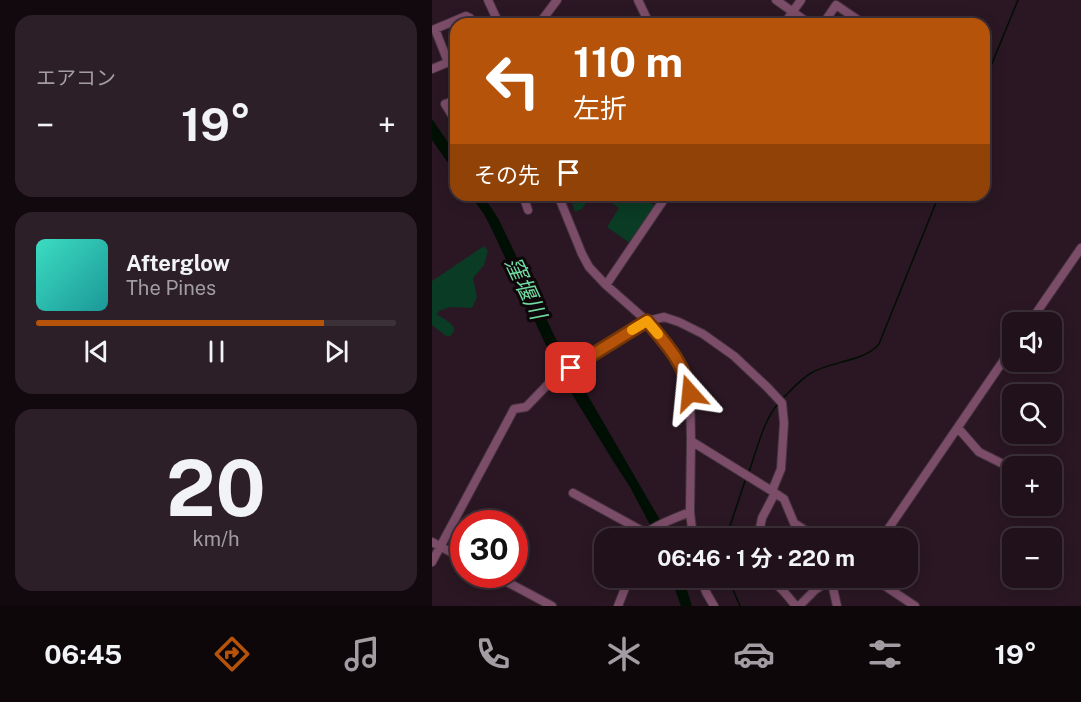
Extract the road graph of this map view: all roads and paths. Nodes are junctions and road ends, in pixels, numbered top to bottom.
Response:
1 (488, 0) edge
2 (557, 0) edge
3 (638, 0) edge
4 (776, 0) edge
5 (801, 0) edge
6 (792, 12) junction
7 (496, 18) edge
8 (544, 18) edge
9 (646, 18) edge
10 (788, 18) edge
11 (801, 18) edge
12 (828, 18) edge
13 (855, 18) edge
14 (450, 23) edge
15 (450, 57) edge
16 (450, 62) edge
17 (432, 69) edge
18 (525, 201) edge
19 (560, 201) edge
20 (663, 201) edge
21 (528, 210) dead end
22 (1081, 248) edge
23 (606, 285) junction
24 (1037, 312) edge
25 (647, 321) junction
26 (1002, 363) edge
27 (958, 428) junction
28 (691, 441) junction
29 (1002, 464) edge
30 (774, 492) junction
31 (573, 493) dead end
32 (690, 512) junction
33 (634, 528) edge
34 (655, 528) edge
35 (692, 528) edge
36 (760, 528) edge
37 (802, 528) edge
38 (889, 528) edge
39 (432, 542) edge
40 (440, 547) junction
41 (450, 552) edge
42 (432, 562) edge
43 (517, 588) edge
44 (625, 588) edge
45 (705, 588) edge
46 (781, 588) edge
47 (818, 588) edge
48 (834, 588) edge
49 (888, 588) edge
50 (552, 606) edge
51 (618, 606) edge
52 (714, 606) edge
53 (795, 606) edge
54 (837, 606) edge
55 (915, 606) edge

1 - 7 street
2 - 8 street
3 - 9 street
4 - 6 street
5 - 6 street
6 - 10 street
6 - 11 street
12 - 13 street
14 - 15 street
16 - 17 street
18 - 21 street
19 - 23 street
20 - 23 street
22 - 24 street
23 - 25 street
25 - 28 street
25 - 30 street
25 - 40 street
26 - 27 street
27 - 29 street
27 - 38 street
28 - 30 street
28 - 32 street
30 - 36 street
30 - 37 street
31 - 33 street
32 - 34 street
32 - 35 street
39 - 40 street
40 - 41 street
40 - 42 street
43 - 50 street
44 - 51 street
45 - 52 street
46 - 53 street
47 - 53 street
48 - 54 street
49 - 55 street

